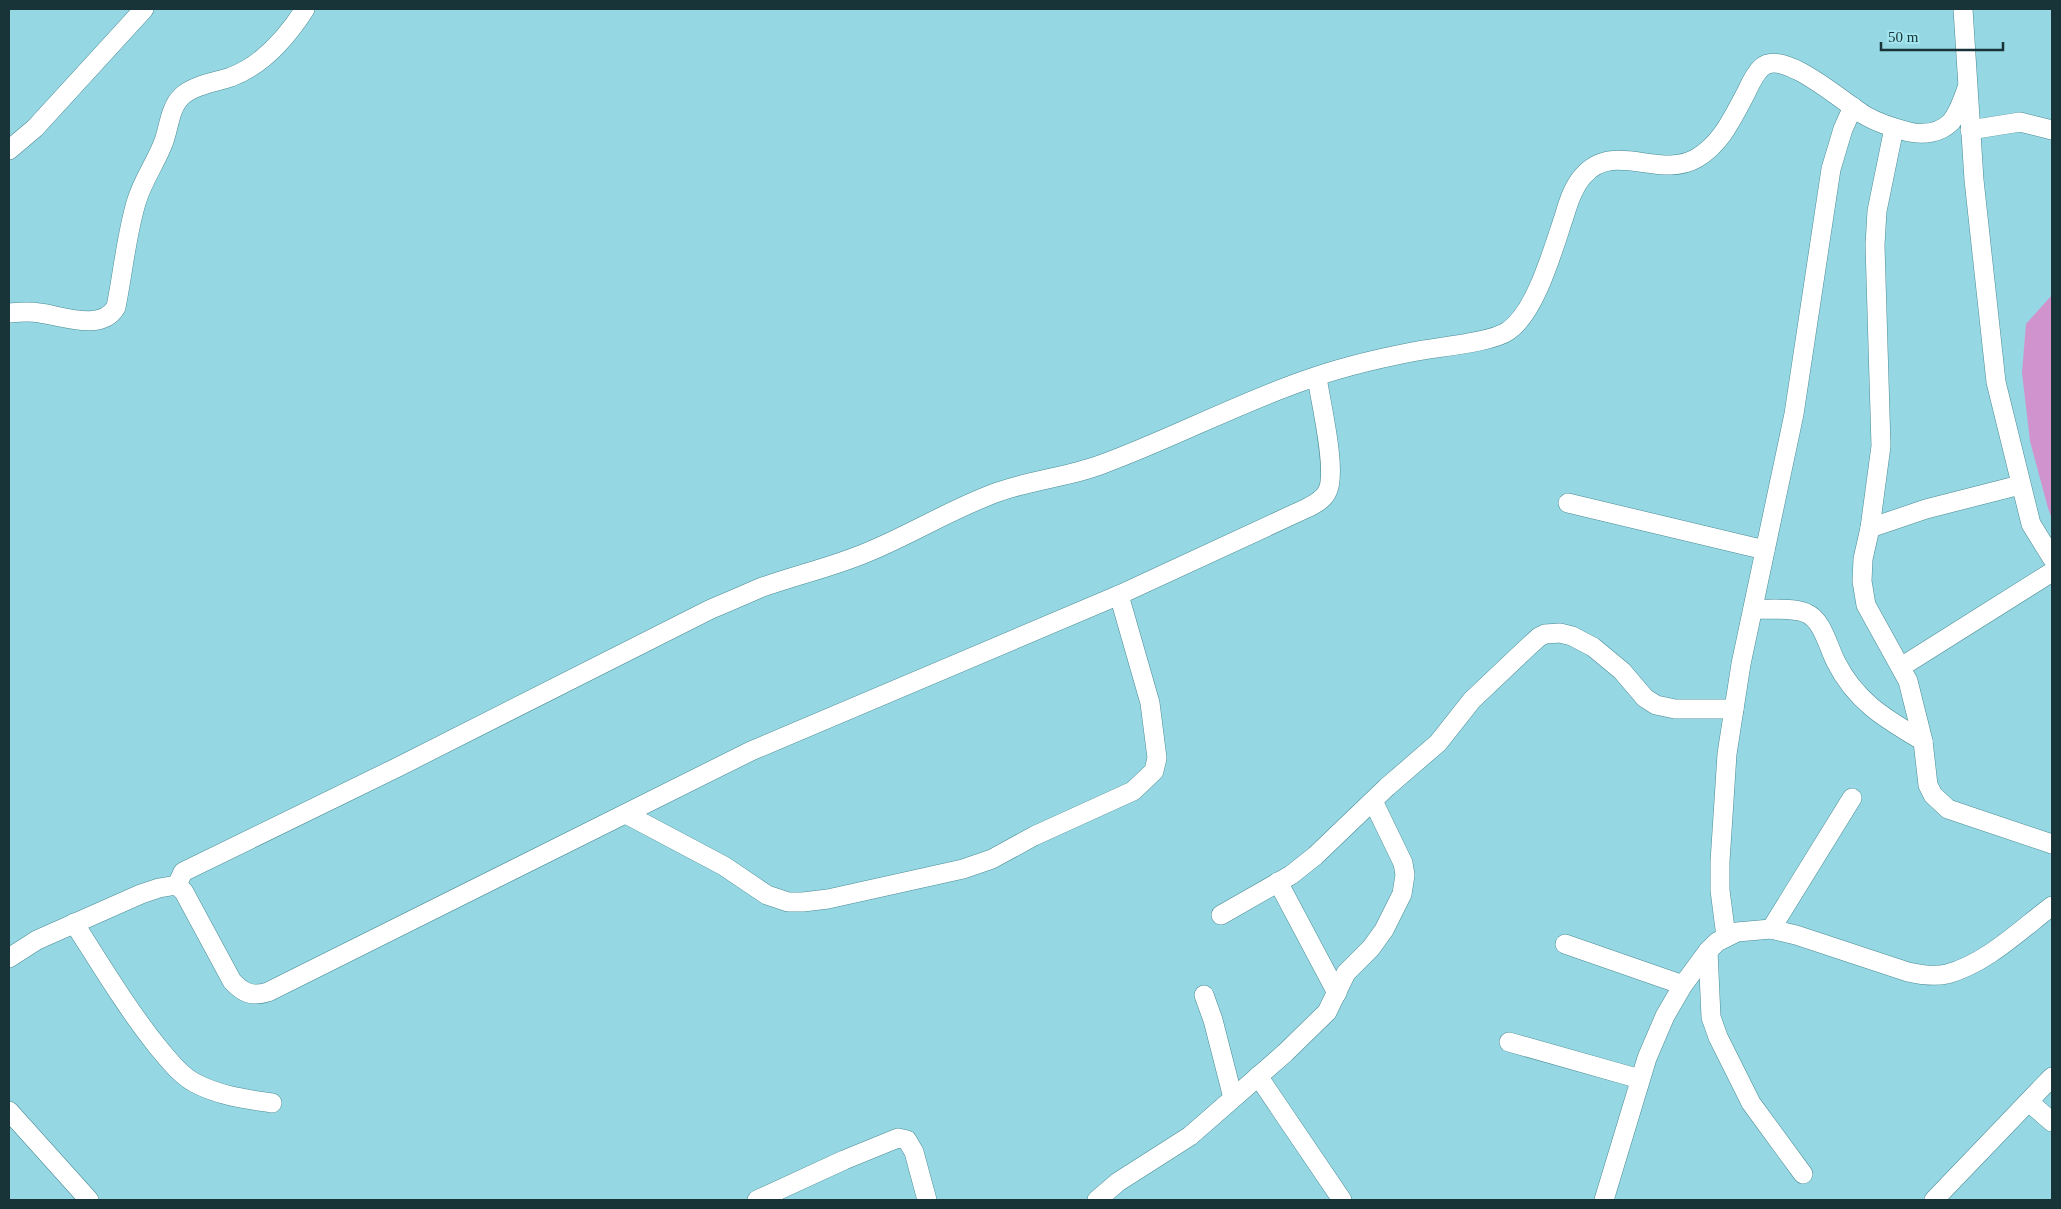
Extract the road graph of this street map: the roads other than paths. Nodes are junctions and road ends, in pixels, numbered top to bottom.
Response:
1 (305, 9) edge
2 (1963, 9) edge
3 (139, 10) edge
4 (1967, 88) junction
5 (1852, 107) junction
6 (1894, 128) junction
7 (1970, 130) junction
8 (2052, 130) edge
9 (9, 150) edge
10 (9, 312) edge
11 (1317, 376) junction
12 (2020, 485) junction
13 (1568, 503) dead end
14 (1870, 528) junction
15 (1765, 550) junction
16 (2052, 558) edge
17 (2052, 572) edge
18 (1119, 595) junction
19 (1753, 609) junction
20 (1901, 667) junction
21 (1734, 709) junction
22 (1923, 741) junction
23 (1852, 798) dead end
24 (1373, 801) junction
25 (626, 814) junction
26 (2052, 844) edge
27 (1278, 882) junction
28 (177, 885) junction
29 (2052, 906) edge
30 (1221, 914) dead end
31 (74, 923) junction
32 (1772, 929) junction
33 (1726, 937) junction
34 (37, 940) junction
35 (9, 942) edge
36 (1565, 944) dead end
37 (1708, 951) junction
38 (9, 958) edge
39 (1683, 985) junction
40 (1337, 993) junction
41 (1204, 995) dead end
42 (1509, 1042) dead end
43 (1258, 1076) junction
44 (2052, 1077) edge
45 (1640, 1079) junction
46 (1233, 1098) junction
47 (2028, 1102) junction
48 (272, 1103) dead end
49 (9, 1111) edge
50 (2052, 1122) edge
51 (1803, 1174) dead end
52 (89, 1200) edge
53 (757, 1200) edge
54 (927, 1200) edge
55 (1097, 1200) edge
56 (1342, 1200) edge
57 (1604, 1200) edge
58 (1934, 1200) edge

1 - 10 street
2 - 4 street
3 - 9 street
4 - 6 street
4 - 7 street
5 - 6 street
5 - 11 street
5 - 15 street
6 - 14 street
7 - 8 street
7 - 12 street
11 - 18 street
11 - 28 street
12 - 14 street
12 - 16 street
13 - 15 street
14 - 20 street
15 - 19 street
17 - 20 street
18 - 25 street
18 - 25 street
19 - 21 street
19 - 22 street
20 - 22 street
21 - 24 street
21 - 33 street
22 - 26 street
23 - 32 street
24 - 27 street
24 - 40 street
25 - 28 street
27 - 30 street
27 - 40 street
28 - 31 street
29 - 32 street
31 - 34 street
31 - 48 street
32 - 33 street
33 - 37 street
34 - 35 street
34 - 38 street
36 - 39 street
37 - 39 street
37 - 51 street
39 - 45 street
40 - 43 street
41 - 46 street
42 - 45 street
43 - 46 street
43 - 56 street
44 - 47 street
45 - 57 street
46 - 55 street
47 - 50 street
47 - 58 street
49 - 52 street
53 - 54 street

